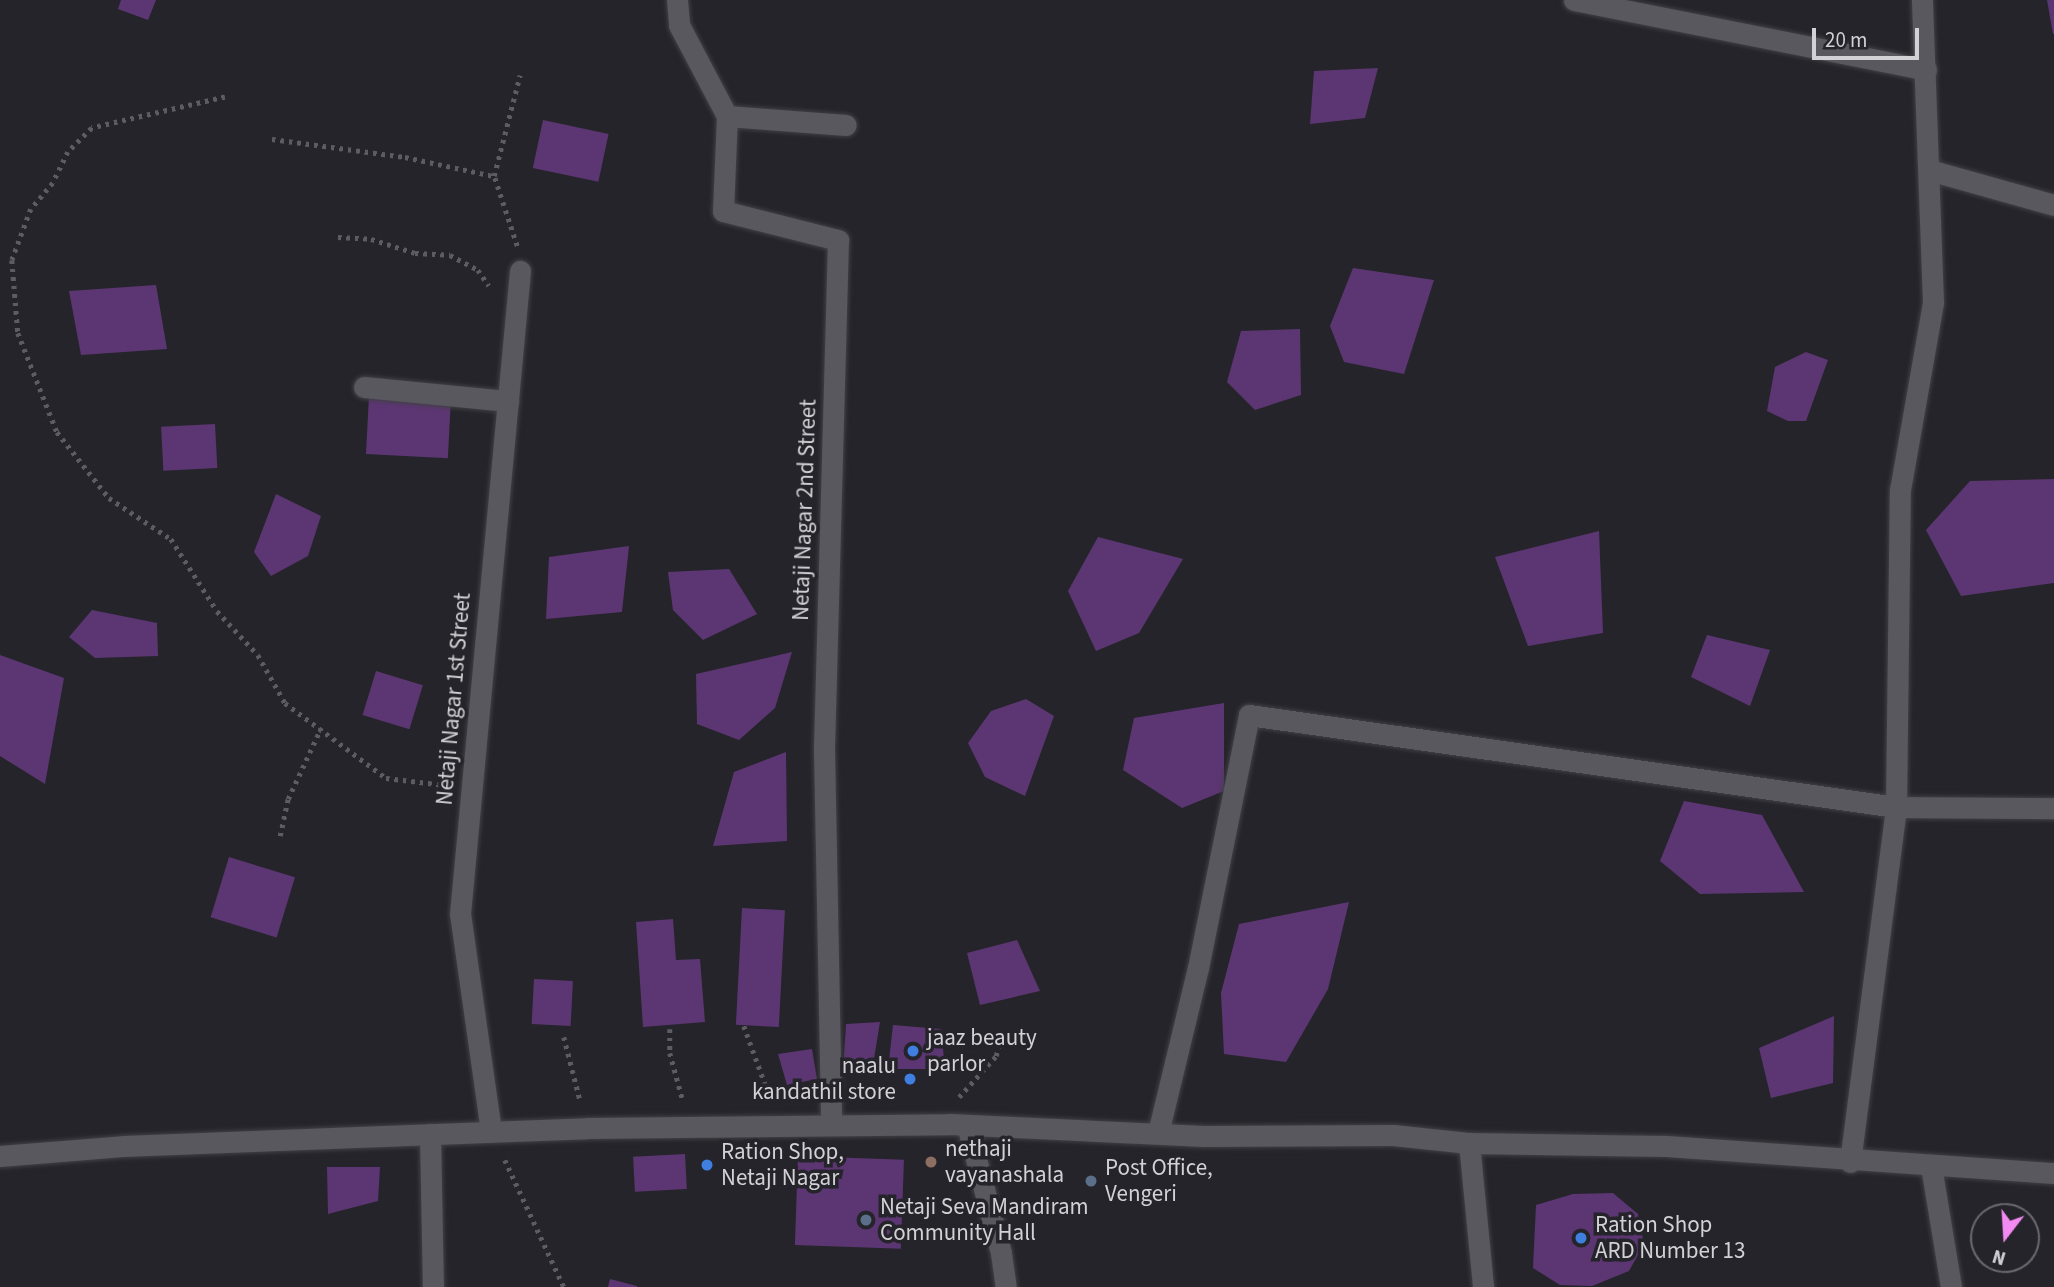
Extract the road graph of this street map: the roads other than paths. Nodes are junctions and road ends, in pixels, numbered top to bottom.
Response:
1 (677, 0) edge
2 (1574, 0) edge
3 (1922, 0) edge
4 (1926, 70) junction
5 (727, 116) junction
6 (846, 125) dead end
7 (1929, 170) junction
8 (2054, 205) edge
9 (520, 271) road end
10 (364, 387) dead end
11 (508, 401) junction
12 (1896, 807) junction
13 (2054, 808) edge
14 (958, 1124) junction
15 (831, 1125) junction
16 (491, 1132) junction
17 (1158, 1133) junction
18 (430, 1134) junction
19 (1469, 1143) junction
20 (0, 1157) edge
21 (1850, 1162) junction
22 (1931, 1166) junction
23 (2054, 1173) edge
24 (433, 1287) edge
25 (1006, 1287) edge
26 (1483, 1287) edge
27 (1951, 1287) edge

1 - 5 street
2 - 4 street
3 - 4 street
4 - 7 street
5 - 6 street
5 - 15 street, Netaji Nagar 2nd Street
7 - 8 street
7 - 12 street
9 - 11 street, Netaji Nagar 1st Street
10 - 11 street
11 - 16 street, Netaji Nagar 1st Street
12 - 13 street
12 - 17 street
12 - 21 street
14 - 15 street
14 - 17 street
14 - 25 street
15 - 16 street
16 - 18 street
17 - 19 street
18 - 20 street
18 - 24 street
19 - 21 street
19 - 26 street
21 - 22 street
22 - 23 street
22 - 27 street

